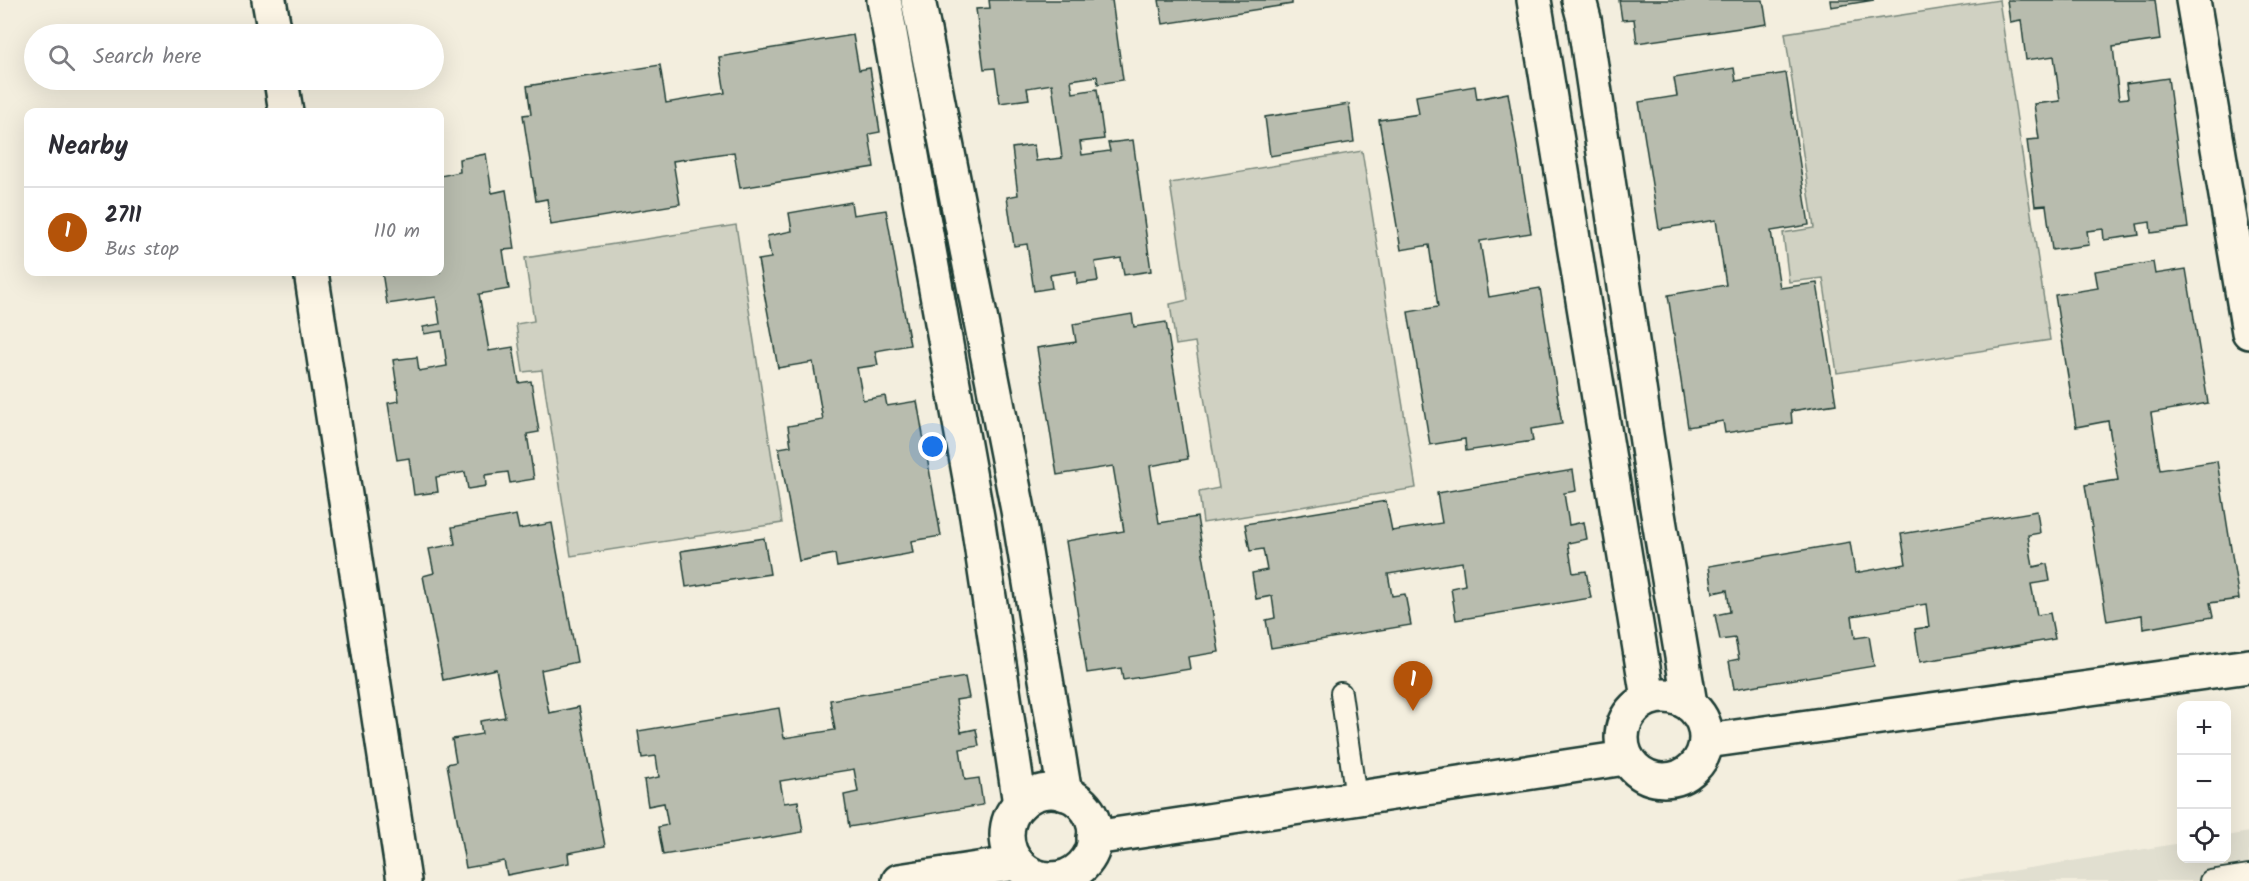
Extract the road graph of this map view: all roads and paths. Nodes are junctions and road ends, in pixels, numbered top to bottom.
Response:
1 (269, 0) edge
2 (884, 0) edge
3 (918, 0) edge
4 (1534, 0) edge
5 (1579, 0) edge
6 (2193, 0) edge
7 (273, 24) edge
8 (283, 90) edge
9 (285, 108) edge
10 (312, 276) edge
11 (2249, 332) edge
12 (2249, 666) edge
13 (1341, 693) dead end
14 (1648, 698) junction
15 (1690, 704) junction
16 (1707, 741) junction
17 (1625, 758) junction
18 (1065, 794) junction
19 (1356, 798) junction
20 (1020, 804) junction
21 (1094, 838) junction
22 (1017, 863) junction
23 (2249, 875) edge
24 (404, 881) edge
25 (899, 881) edge
26 (2210, 881) edge

1 - 7 street
2 - 20 street
3 - 18 street
4 - 14 street
5 - 15 street
6 - 11 street
8 - 9 street
10 - 24 street
12 - 16 street
13 - 19 lane
14 - 15 street
14 - 17 street
15 - 16 street
16 - 17 street
17 - 19 street
18 - 20 street
18 - 21 street
19 - 21 street
20 - 22 street
21 - 22 street
22 - 25 street
23 - 26 lane

